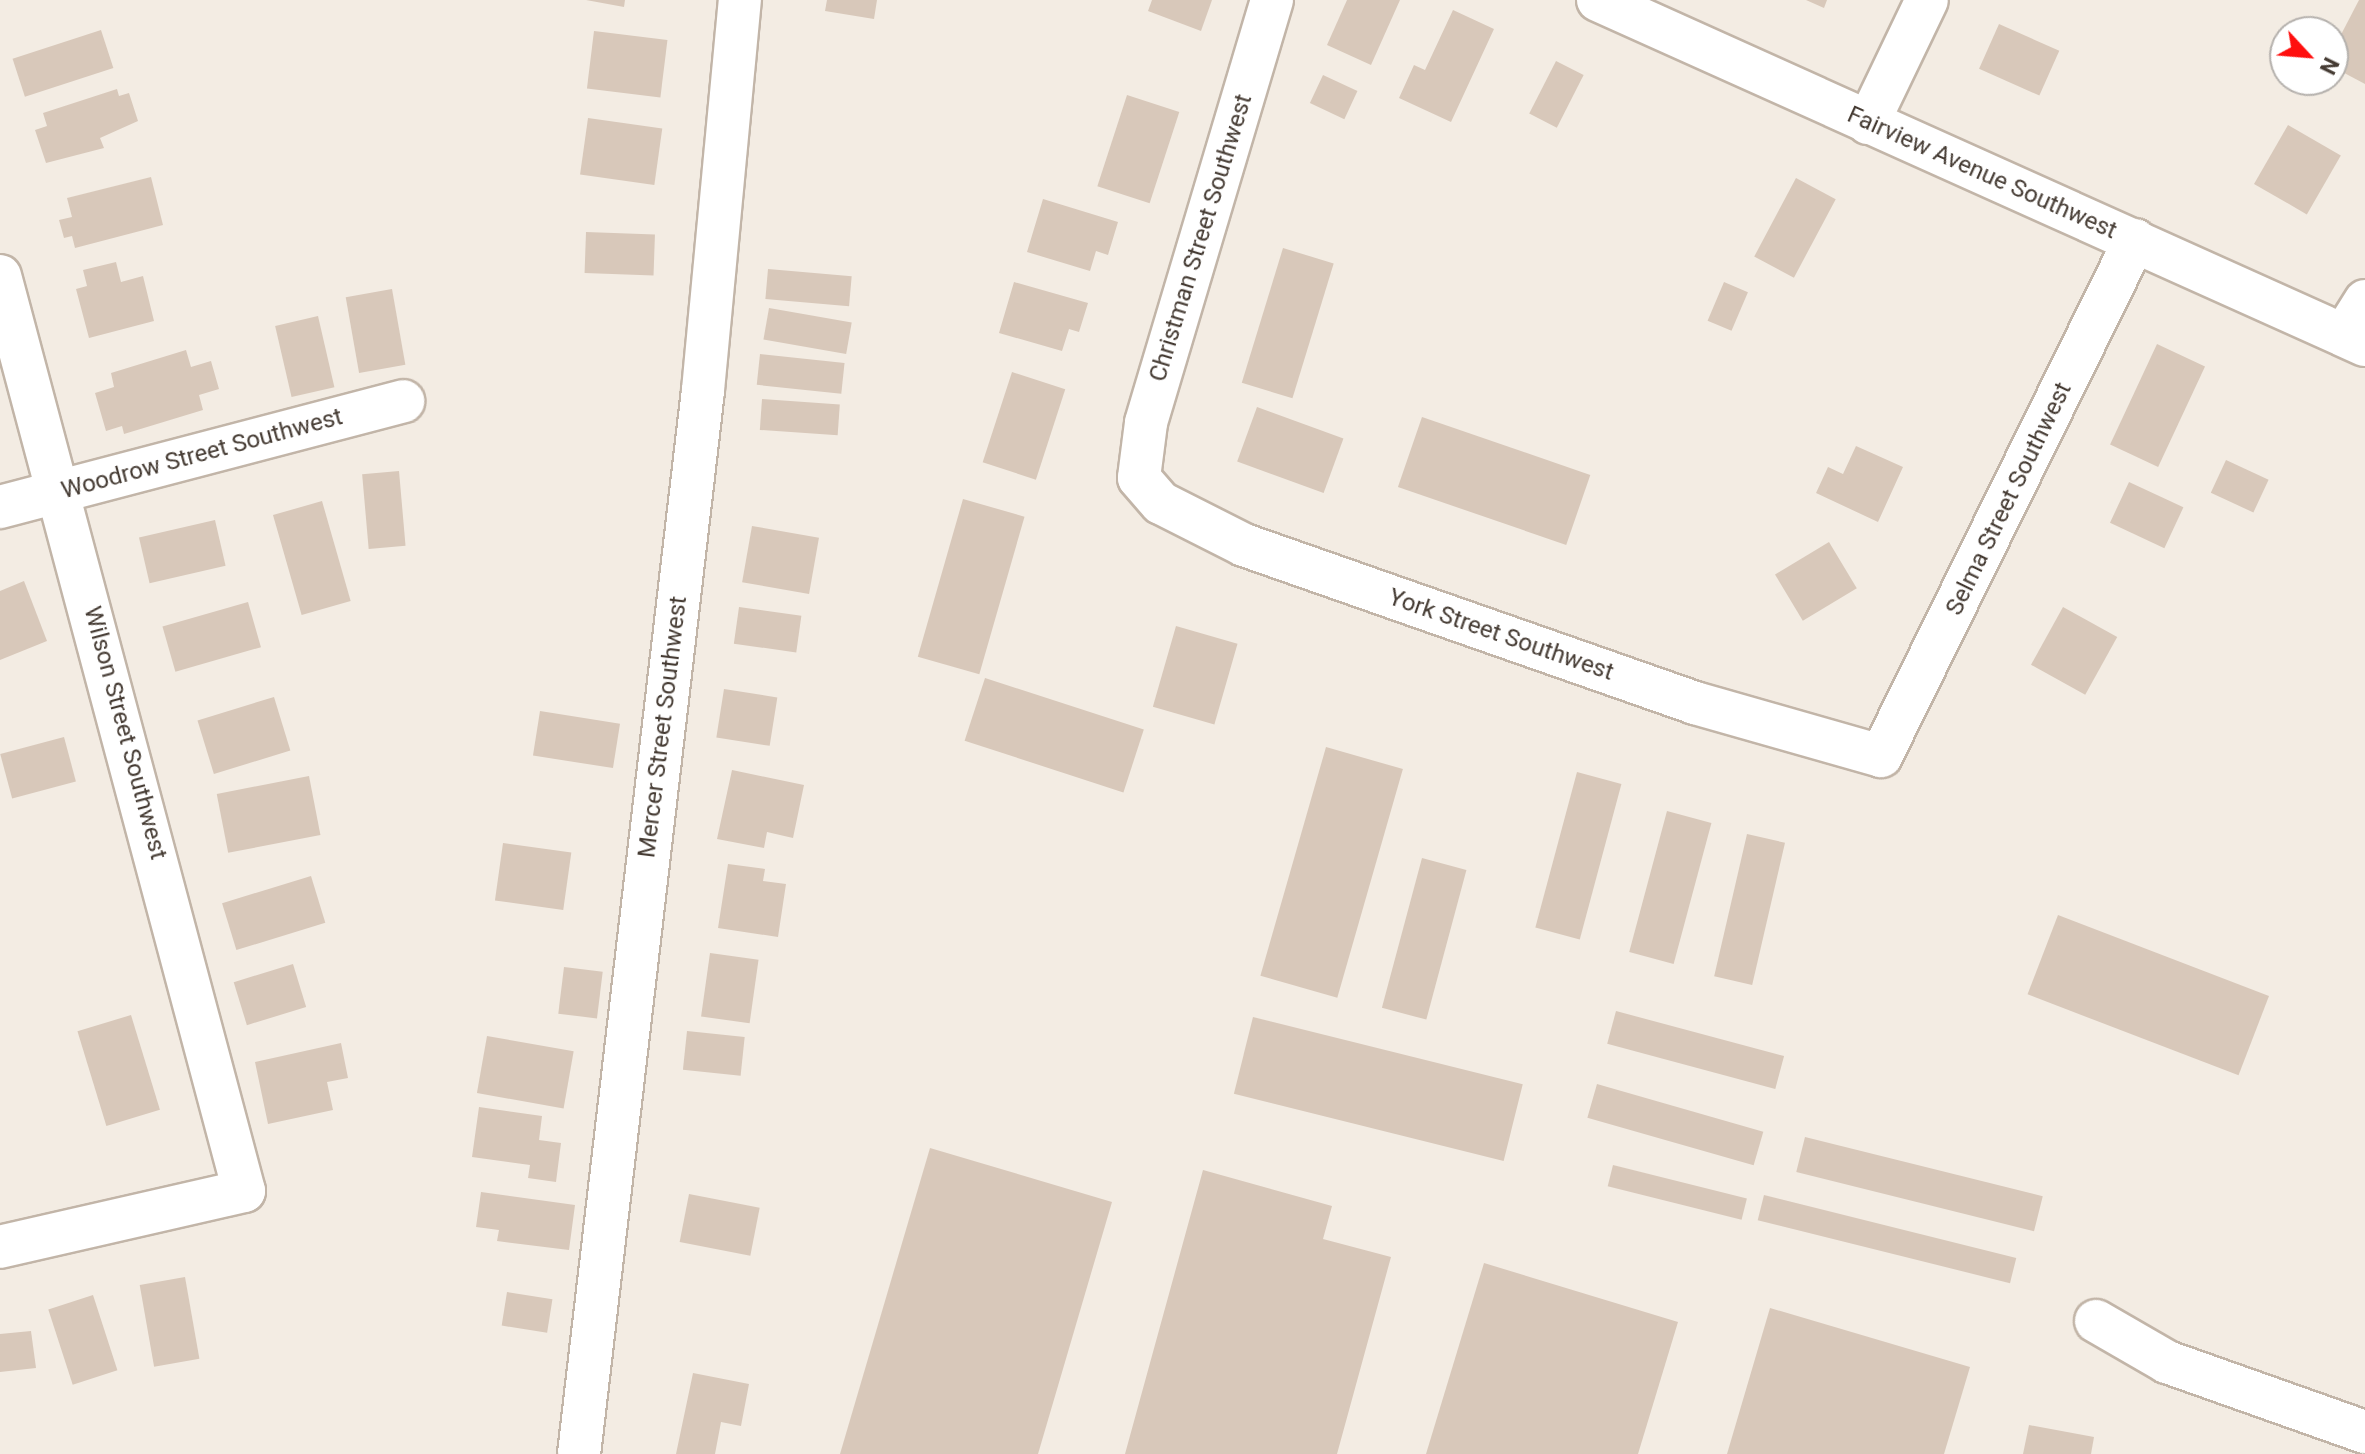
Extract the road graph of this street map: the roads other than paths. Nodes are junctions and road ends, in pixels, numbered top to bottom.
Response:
1 (740, 0) edge
2 (1272, 0) edge
3 (1598, 0) edge
4 (1927, 0) edge
5 (1868, 123) junction
6 (2135, 240) junction
7 (0, 276) edge
8 (2358, 327) edge
9 (403, 401) dead end
10 (1139, 478) joint
11 (59, 493) junction
12 (0, 507) edge
13 (1881, 756) joint
14 (0, 1247) edge
15 (2096, 1321) dead end
16 (2365, 1432) edge
17 (579, 1454) edge

1 - 17 street, Mercer Street Southwest
2 - 10 street, Christman Street Southwest
3 - 5 street, Fairview Avenue Southwest
4 - 5 street
5 - 6 street, Fairview Avenue Southwest
6 - 8 street, Fairview Avenue Southwest
6 - 13 street, Selma Street Southwest
7 - 11 street, Wilson Street Southwest
9 - 11 street, Woodrow Street Southwest
10 - 13 street, York Street Southwest
11 - 12 street, Woodrow Street Southwest
11 - 14 street, Wilson Street Southwest
15 - 16 street

